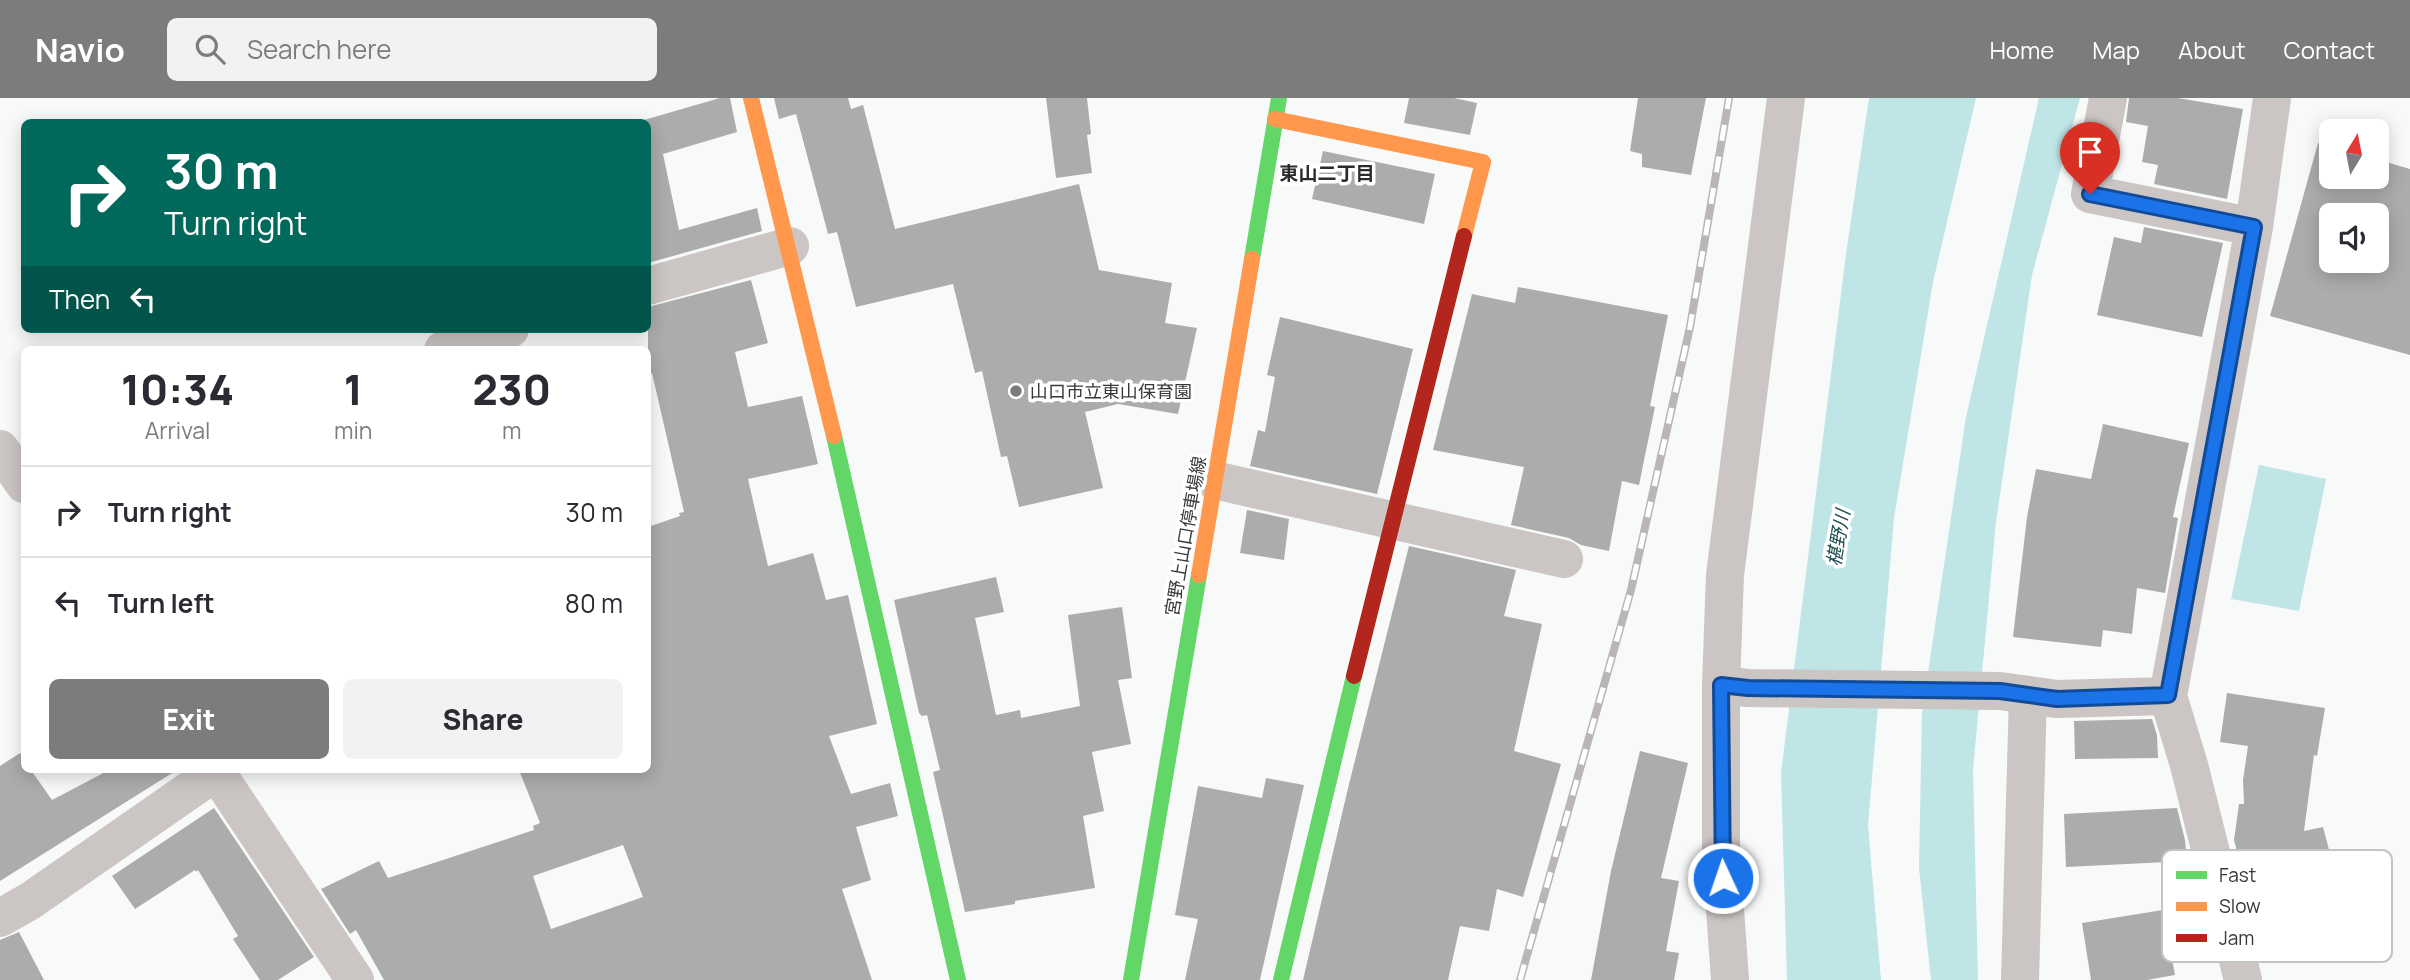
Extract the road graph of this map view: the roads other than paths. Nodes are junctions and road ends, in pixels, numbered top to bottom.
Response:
1 (751, 98) edge
2 (1279, 98) edge
3 (1786, 98) edge
4 (2108, 98) edge
5 (2272, 98) edge
6 (1275, 119) junction
7 (2254, 227) junction
8 (790, 246) junction
9 (651, 285) edge
10 (497, 333) edge
11 (456, 346) edge
12 (0, 449) edge
13 (21, 480) edge
14 (1214, 480) junction
15 (1394, 519) junction
16 (1564, 559) dead end
17 (1735, 686) junction
18 (2014, 693) junction
19 (2168, 695) junction
20 (212, 773) edge
21 (216, 773) edge
22 (2210, 850) edge
23 (0, 918) edge
24 (2238, 962) edge
25 (355, 980) edge
26 (958, 980) edge
27 (1131, 980) edge
28 (1281, 980) edge
29 (1730, 980) edge
30 (2021, 980) edge
31 (2243, 980) edge

1 - 8 street
2 - 6 street, 宮野上山口停車場線
3 - 17 street
4 - 7 street
5 - 7 street
6 - 14 street, 宮野上山口停車場線
6 - 15 street
7 - 19 street
8 - 9 street
8 - 26 street
10 - 11 street
12 - 13 street
14 - 15 street
14 - 27 street, 宮野上山口停車場線
15 - 16 street
15 - 28 street
17 - 18 street
17 - 29 street
18 - 19 street
18 - 30 street
19 - 22 street
20 - 23 street
21 - 25 street
24 - 31 street

